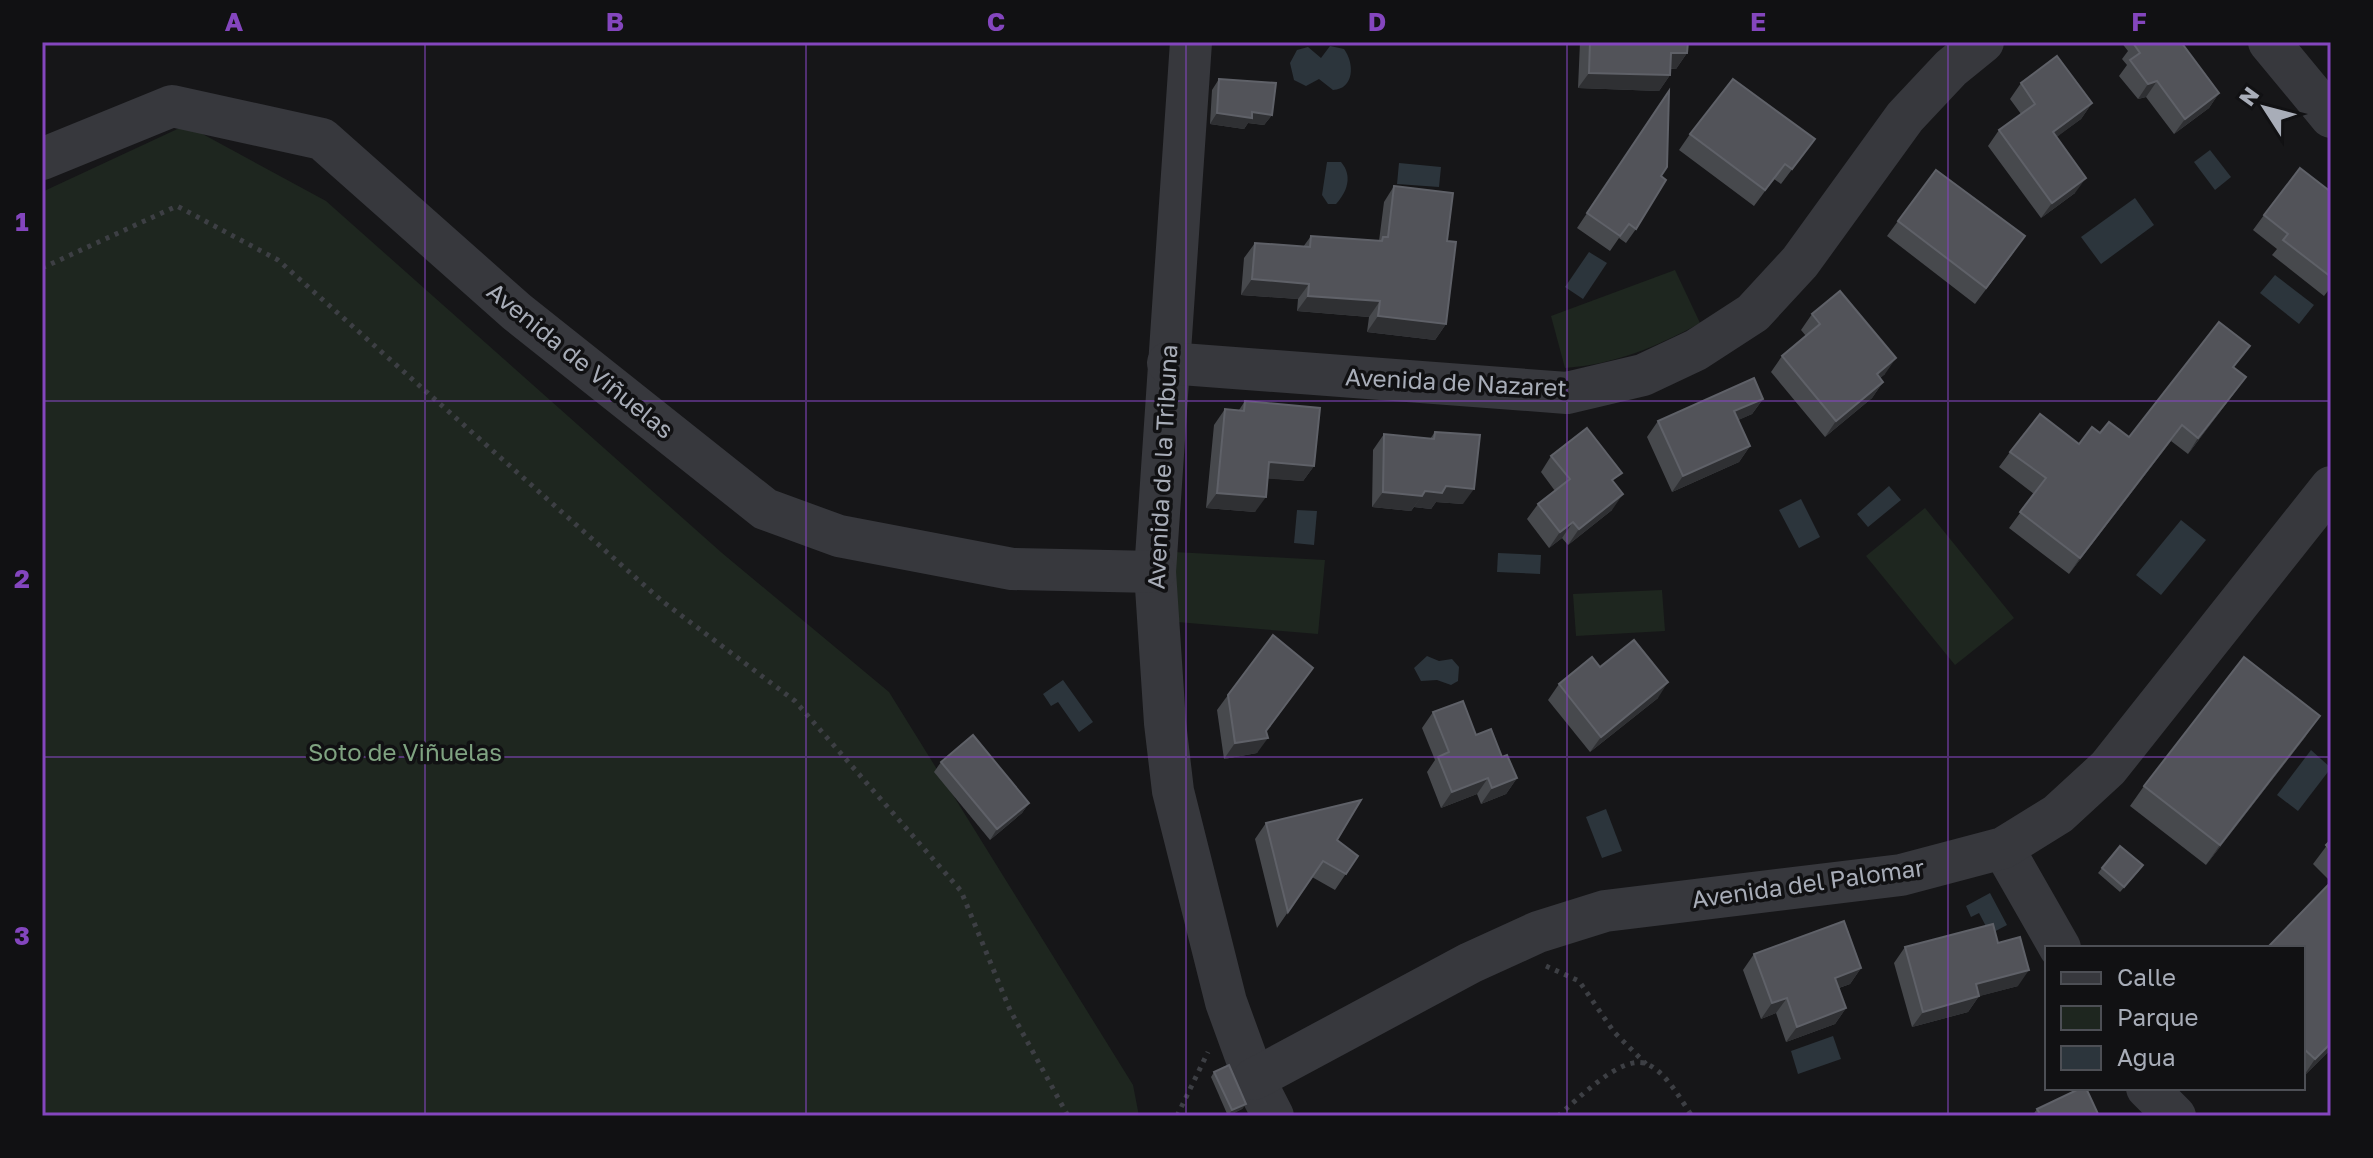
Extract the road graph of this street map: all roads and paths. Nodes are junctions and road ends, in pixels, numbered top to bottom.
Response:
1 (1191, 42) edge
2 (1983, 42) edge
3 (2269, 42) edge
4 (2331, 117) edge
5 (42, 159) edge
6 (42, 268) edge
7 (1168, 363) junction
8 (2331, 487) edge
9 (1155, 572) junction
10 (2003, 848) junction
11 (1511, 944) junction
12 (2059, 946) edge
13 (1226, 1002) junction
14 (1646, 1064) junction
15 (1254, 1079) junction
16 (2149, 1090) edge
17 (1068, 1116) edge
18 (1177, 1116) edge
19 (1273, 1116) edge
20 (1558, 1116) edge
21 (1692, 1116) edge
22 (2175, 1116) edge

1 - 7 street, Avenida de la Tribuna
2 - 7 street, Avenida de Nazaret
3 - 4 street
5 - 9 street, Avenida de Viñuelas
6 - 17 path
7 - 9 street, Avenida de la Tribuna
8 - 10 street, Avenida del Palomar
9 - 13 street, Avenida de la Tribuna
10 - 11 street, Avenida del Palomar
10 - 12 street
11 - 14 path
11 - 15 street, Avenida del Palomar
13 - 15 street, Avenida de la Tribuna
13 - 18 path
14 - 20 path
14 - 21 path
15 - 19 street, Avenida de la Tribuna
16 - 22 street

